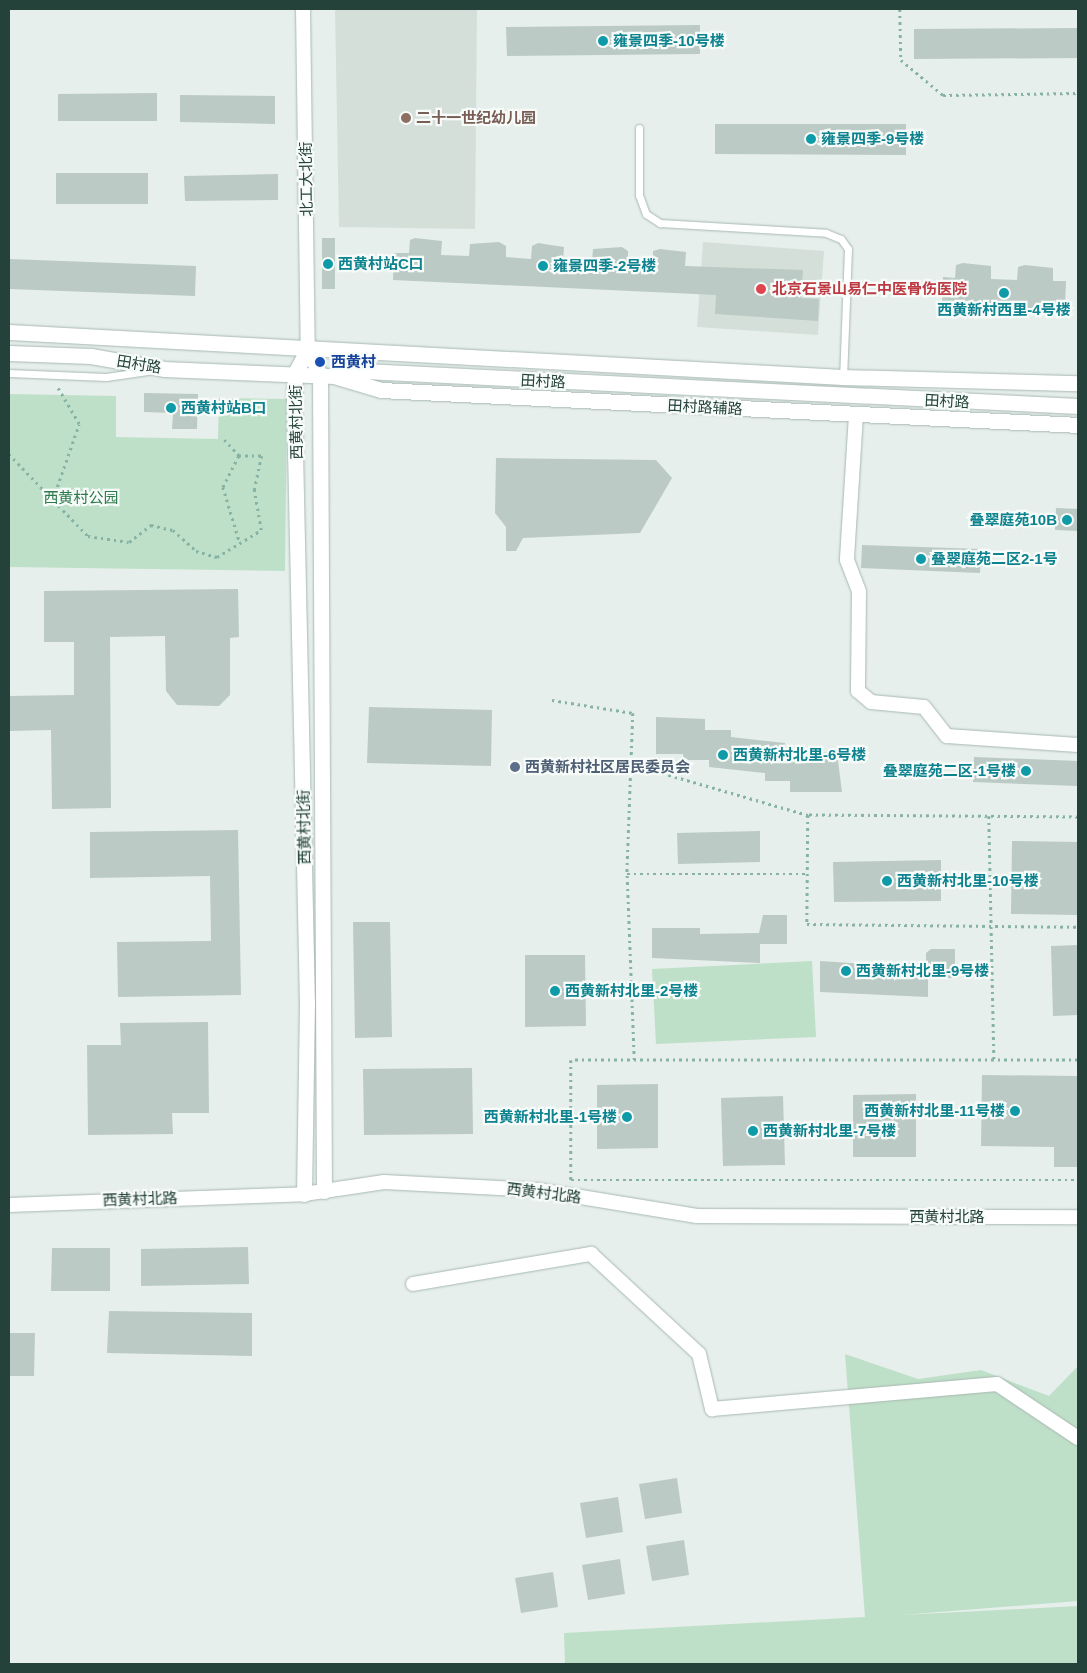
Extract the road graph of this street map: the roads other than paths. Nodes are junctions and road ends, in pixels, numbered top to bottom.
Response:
1 (303, 9) edge
2 (639, 128) dead end
3 (9, 332) edge
4 (308, 349) junction
5 (9, 353) edge
6 (164, 369) junction
7 (9, 373) edge
8 (295, 373) junction
9 (327, 375) junction
10 (843, 377) junction
11 (1078, 383) edge
12 (935, 400) junction
13 (1078, 406) edge
14 (856, 415) junction
15 (933, 417) junction
16 (1078, 425) edge
17 (1078, 745) edge
18 (324, 1192) junction
19 (304, 1194) junction
20 (9, 1205) edge
21 (1078, 1217) edge
22 (413, 1284) dead end
23 (1078, 1438) edge

1 - 4 street, 北工大北街
2 - 10 lane
3 - 4 street, 田村路
4 - 8 street, 西黄村北街
4 - 9 street, 西黄村北街
4 - 10 street, 田村路
5 - 6 street, 田村路
6 - 7 lane
6 - 8 street, 田村路
8 - 9 street, 田村路
8 - 19 street, 西黄村北街
9 - 12 street, 田村路
9 - 14 street, 田村路辅路
9 - 18 street, 西黄村北街
10 - 11 street, 田村路
12 - 13 street, 田村路
12 - 15 street
14 - 15 street, 田村路辅路
14 - 17 street
15 - 16 street, 田村路辅路
18 - 19 street, 西黄村北路
18 - 21 street, 西黄村北路
19 - 20 street, 西黄村北路
22 - 23 street

